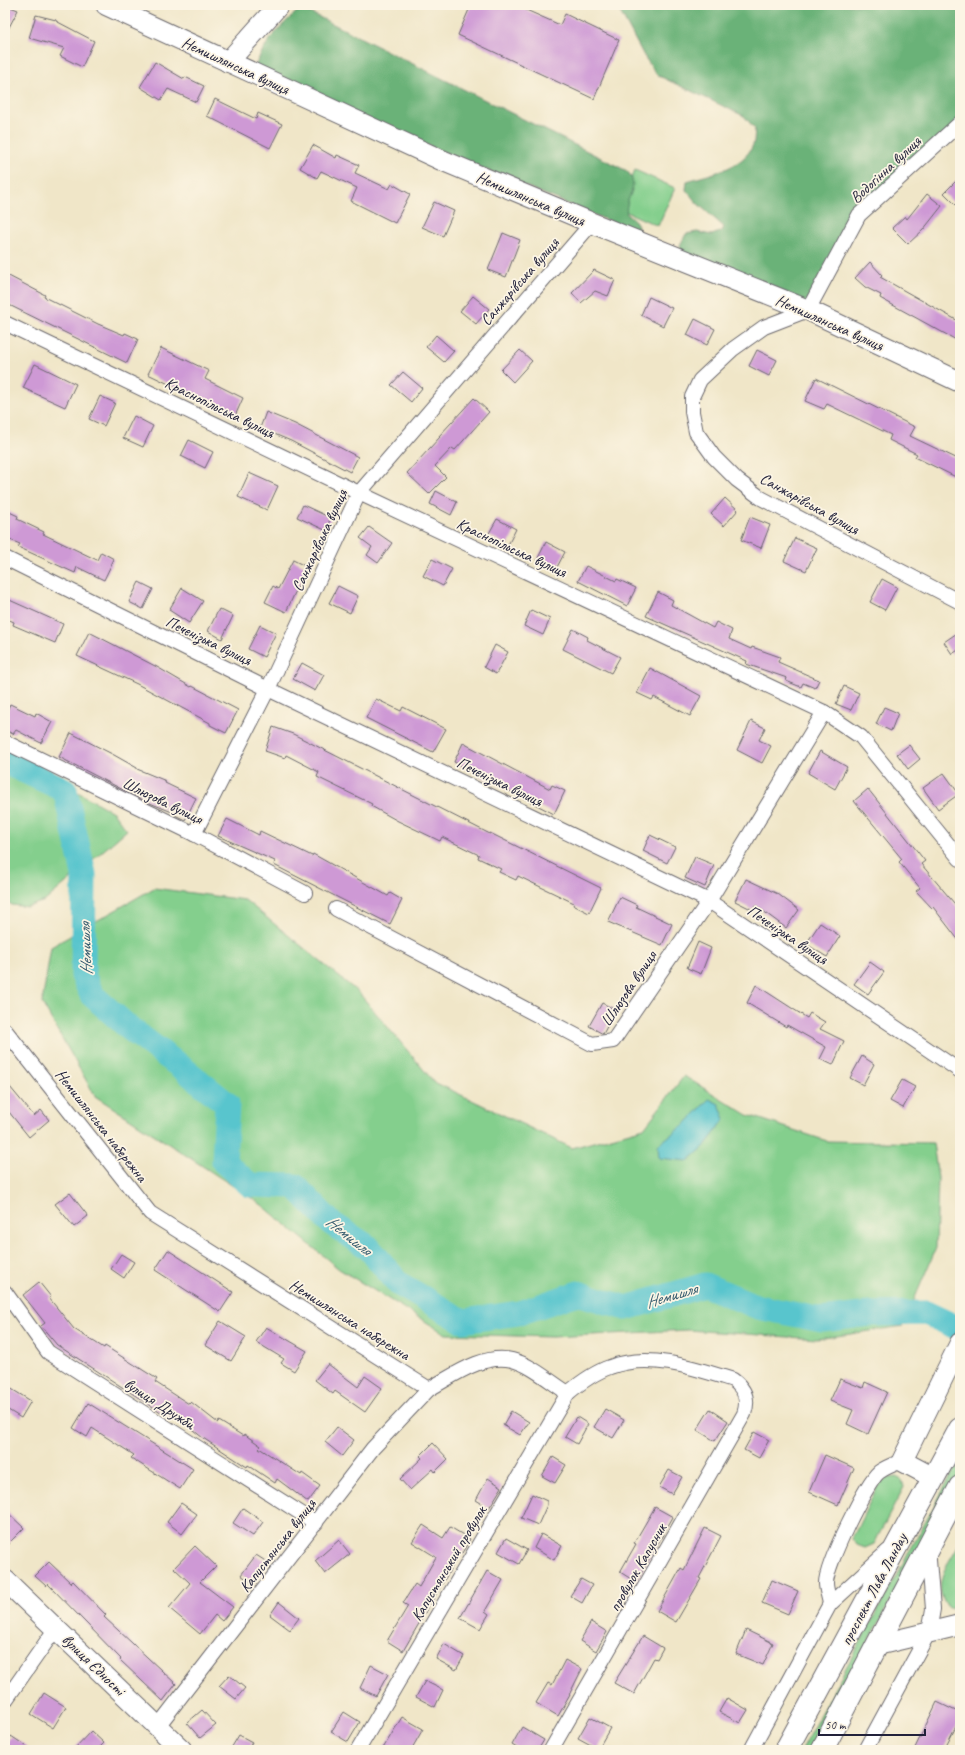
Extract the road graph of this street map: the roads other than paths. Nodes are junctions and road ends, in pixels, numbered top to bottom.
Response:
1 (106, 5) edge
2 (278, 5) edge
3 (228, 62) junction
4 (960, 123) edge
5 (592, 223) junction
6 (808, 310) junction
7 (5, 323) edge
8 (960, 382) edge
9 (359, 493) junction
10 (5, 558) edge
11 (960, 602) edge
12 (268, 689) junction
13 (824, 712) junction
14 (5, 742) edge
15 (194, 834) junction
16 (960, 859) edge
17 (305, 893) dead end
18 (709, 901) junction
19 (336, 909) dead end
20 (5, 1030) edge
21 (960, 1070) edge
22 (5, 1292) edge
23 (960, 1343) edge
24 (429, 1389) junction
25 (568, 1393) junction
26 (958, 1436) edge
27 (902, 1461) junction
28 (934, 1478) junction
29 (960, 1487) edge
30 (316, 1523) junction
31 (899, 1542) junction
32 (928, 1548) junction
33 (5, 1580) edge
34 (830, 1604) junction
35 (960, 1625) edge
36 (56, 1628) junction
37 (929, 1632) junction
38 (877, 1645) junction
39 (5, 1701) edge
40 (158, 1726) junction
41 (179, 1749) edge
42 (358, 1750) edge
43 (551, 1750) edge
44 (751, 1750) edge
45 (786, 1750) edge
46 (822, 1750) edge
47 (865, 1750) edge

1 - 3 street, Немишлянська вулиця
2 - 3 street
3 - 5 street, Немишлянська вулиця
4 - 6 street, Водогінна вулиця
5 - 6 street, Немишлянська вулиця
5 - 9 street, Санжарівська вулиця
6 - 8 street, Немишлянська вулиця
6 - 11 street, Санжарівська вулиця
7 - 9 street, Краснопільська вулиця
9 - 12 street, Санжарівська вулиця
9 - 13 street, Краснопільська вулиця
10 - 12 street, Печенізька вулиця
12 - 15 street, Санжарівська вулиця
12 - 18 street, Печенізька вулиця
13 - 16 street, Краснопільська вулиця
13 - 18 street, Шлюзова вулиця
14 - 15 street, Шлюзова вулиця
15 - 17 street, Шлюзова вулиця
18 - 19 street, Шлюзова вулиця
18 - 21 street, Печенізька вулиця
20 - 24 street, Немишлянська набережна
22 - 30 street, вулиця Дружби
23 - 27 street
24 - 25 street
24 - 30 street, Капустянська вулиця
25 - 42 street, Капустянський провулок
25 - 43 street, провулок Капусник
26 - 28 main road, проспект Льва Ландау
27 - 28 street
27 - 34 street
28 - 31 main road, проспект Льва Ландау
29 - 32 main road, проспект Льва Ландау
30 - 40 street, Капустянська вулиця
31 - 34 street
31 - 45 main road, проспект Льва Ландау
32 - 37 street
32 - 38 main road, проспект Льва Ландау
33 - 36 street, вулиця Єдності
34 - 44 street
35 - 37 street
36 - 39 street
36 - 40 street, вулиця Єдності
37 - 38 street
37 - 47 street
38 - 46 main road, проспект Льва Ландау
40 - 41 street, вулиця Єдності

